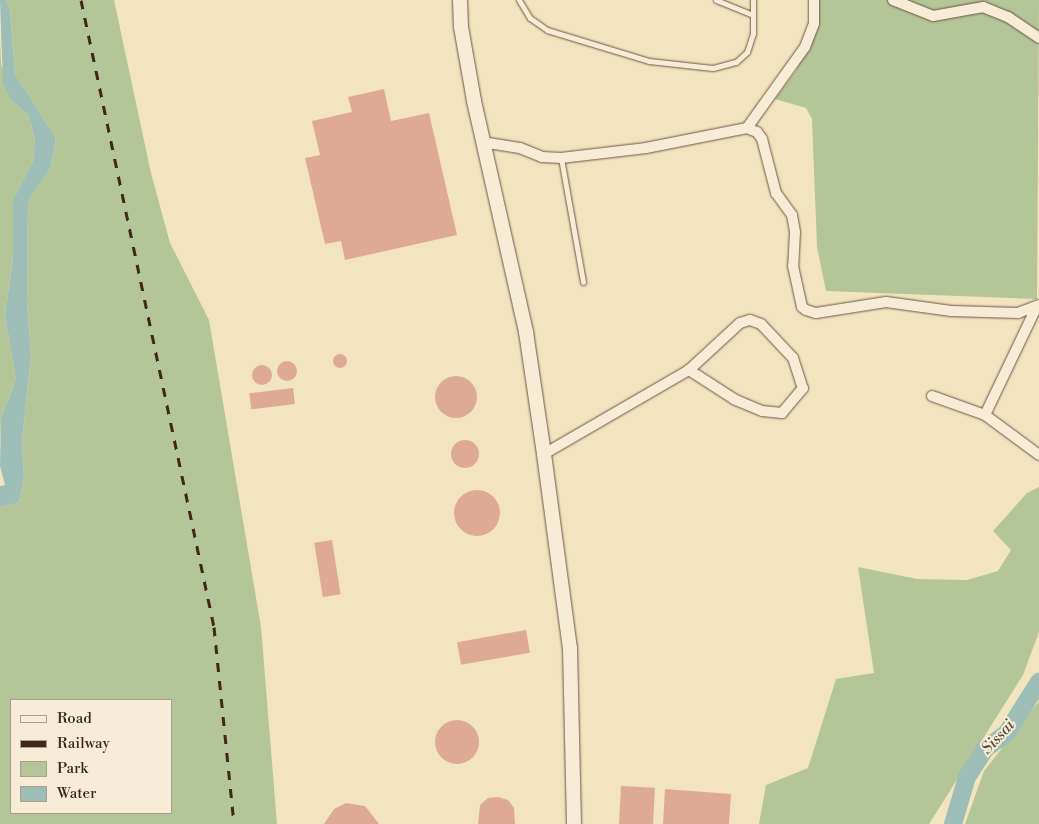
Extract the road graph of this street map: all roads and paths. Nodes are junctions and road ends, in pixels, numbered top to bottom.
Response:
1 (460, 0) edge
2 (519, 0) edge
3 (716, 0) edge
4 (753, 0) edge
5 (814, 0) edge
6 (893, 0) edge
7 (753, 15) junction
8 (1039, 38) edge
9 (747, 128) junction
10 (482, 142) junction
11 (561, 158) junction
12 (583, 282) dead end
13 (1038, 305) edge
14 (689, 370) junction
15 (932, 396) dead end
16 (985, 415) junction
17 (544, 454) junction
18 (1039, 455) edge
19 (574, 824) edge

1 - 10 street
2 - 7 lane
3 - 7 lane
4 - 7 lane
5 - 9 street
6 - 8 street
9 - 11 street
9 - 13 street
10 - 11 street
10 - 17 street
11 - 12 lane
13 - 16 street
14 - 14 street
14 - 17 street
15 - 16 street
16 - 18 street
17 - 19 street

